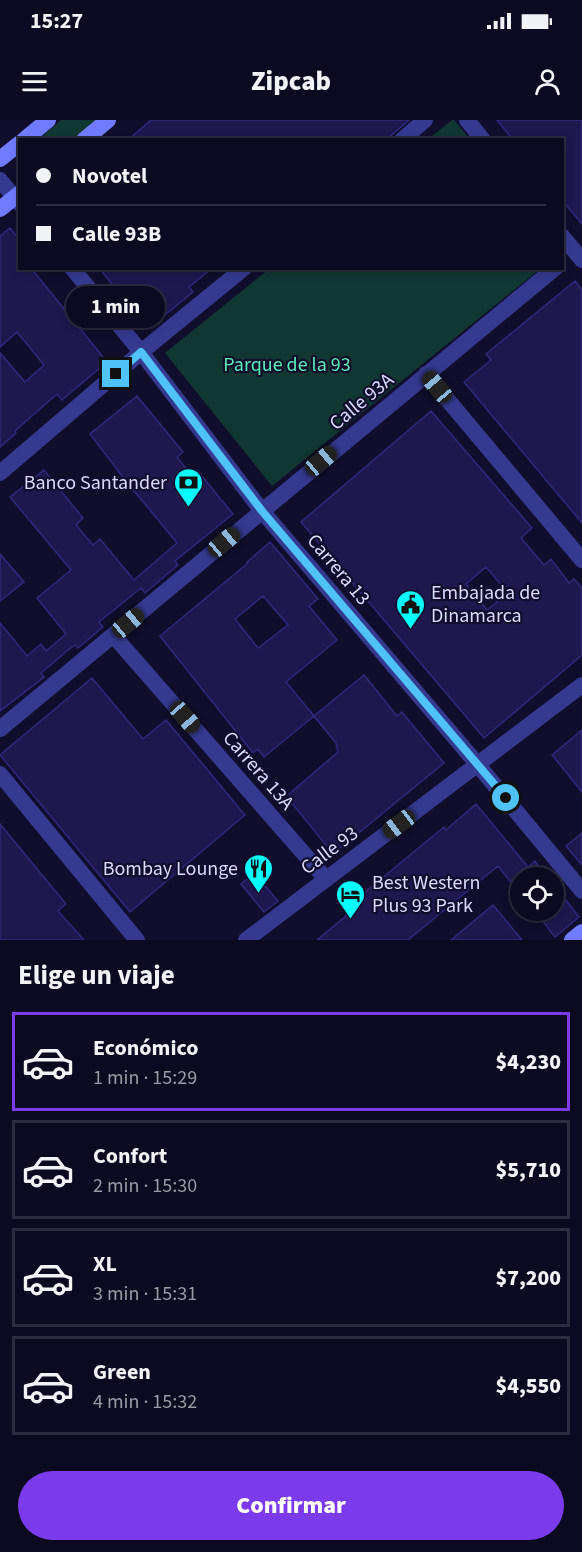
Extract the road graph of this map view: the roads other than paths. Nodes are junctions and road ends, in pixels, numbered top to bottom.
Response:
1 (48, 120) edge
2 (108, 120) edge
3 (425, 120) edge
4 (467, 120) edge
5 (26, 138) edge
6 (86, 138) edge
7 (404, 138) edge
8 (481, 138) edge
9 (18, 145) edge
10 (0, 159) edge
11 (0, 180) edge
12 (18, 198) edge
13 (0, 209) edge
14 (564, 239) edge
15 (576, 255) edge
16 (74, 270) edge
17 (242, 270) edge
18 (553, 270) edge
19 (141, 352) junction
20 (426, 374) junction
21 (0, 473) edge
22 (262, 511) junction
23 (582, 560) edge
24 (113, 635) junction
25 (582, 685) edge
26 (0, 729) edge
27 (477, 764) junction
28 (0, 774) edge
29 (326, 879) junction
30 (582, 891) edge
31 (582, 932) edge
32 (137, 940) edge
33 (246, 940) edge
34 (572, 940) edge

1 - 5 main road
2 - 6 main road
3 - 7 street
4 - 8 street
9 - 10 main road
11 - 12 street
12 - 13 main road
14 - 15 street
16 - 19 street, Carrera 13
17 - 19 street
18 - 20 street, Calle 93A
19 - 21 street
19 - 22 street, Carrera 13
20 - 22 street, Calle 93A
20 - 23 street
22 - 24 street, Calle 93A
22 - 27 street, Carrera 13
24 - 26 street, Calle 93A
24 - 29 street, Carrera 13A
25 - 27 street, Calle 93
27 - 29 street, Calle 93
27 - 30 street, Carrera 13
28 - 32 street
29 - 33 street, Calle 93
31 - 34 main road

